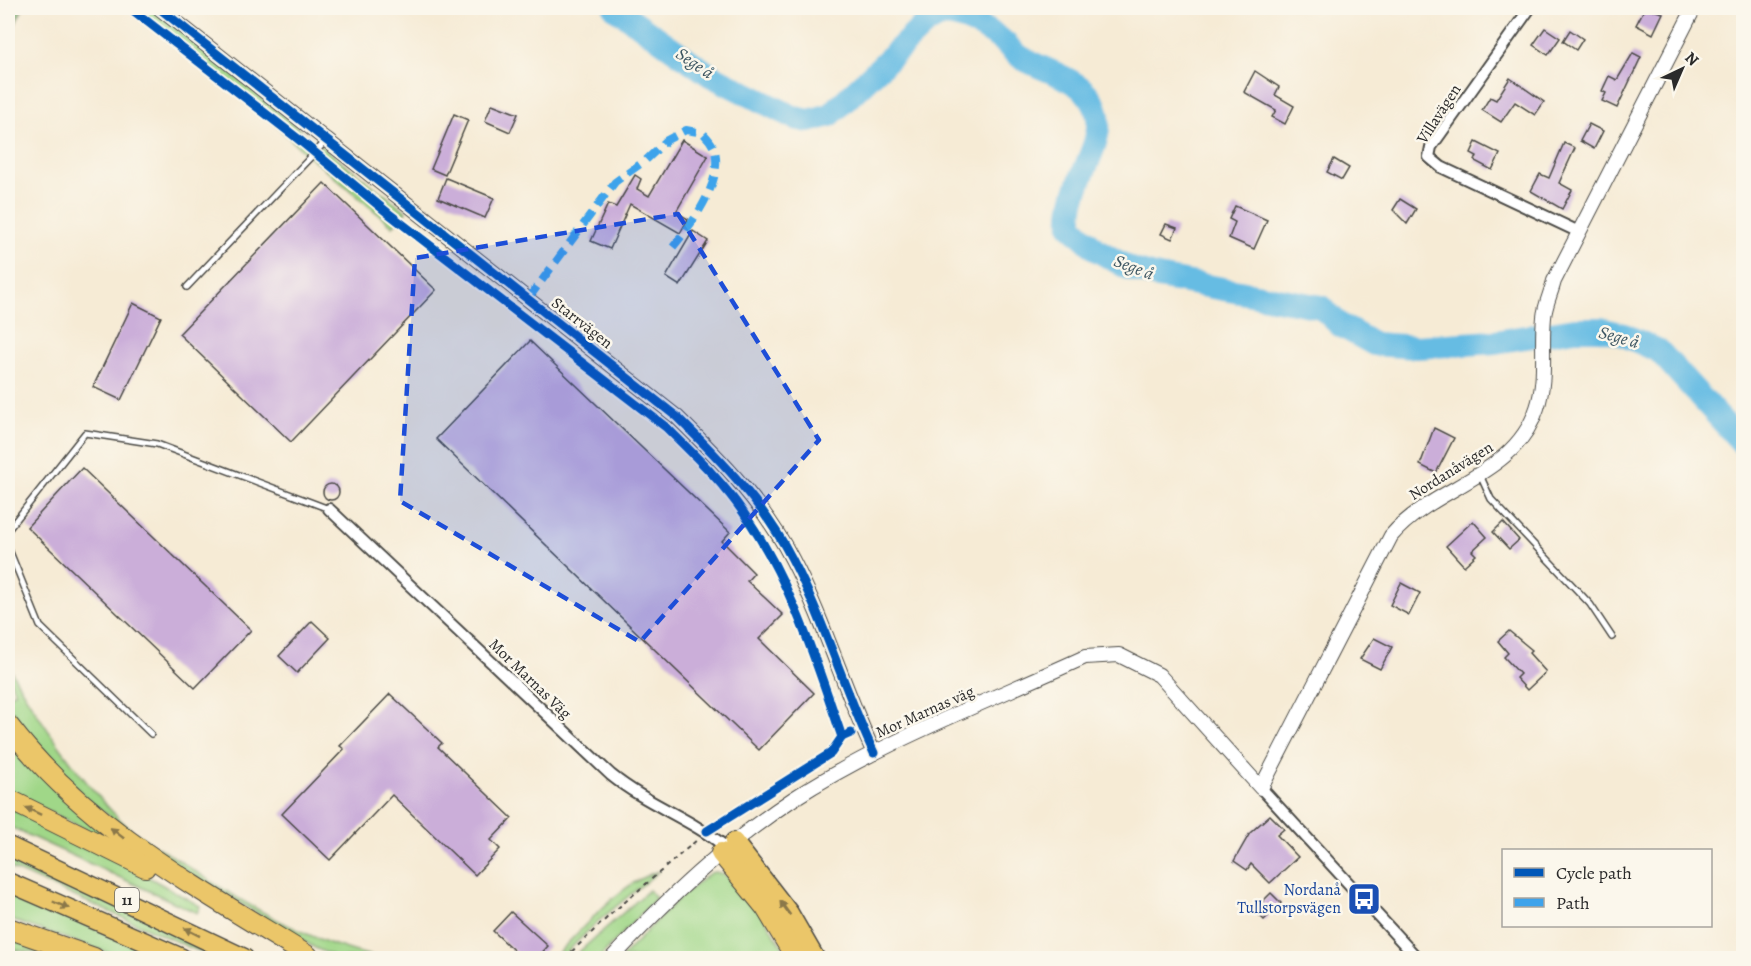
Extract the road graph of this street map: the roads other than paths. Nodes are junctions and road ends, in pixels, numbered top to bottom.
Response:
1 (159, 8) edge
2 (1530, 8) edge
3 (1694, 8) edge
4 (327, 139) junction
5 (1579, 232) junction
6 (187, 287) dead end
7 (1480, 475) junction
8 (329, 509) joint
9 (8, 531) edge
10 (8, 547) edge
11 (1612, 637) dead end
12 (8, 725) edge
13 (152, 734) dead end
14 (874, 753) junction
15 (1261, 788) junction
16 (8, 799) edge
17 (8, 846) edge
18 (727, 848) junction
19 (8, 882) edge
20 (8, 928) edge
21 (311, 957) edge
22 (94, 958) edge
23 (182, 958) edge
24 (244, 958) edge
25 (612, 958) edge
26 (796, 958) edge
27 (815, 958) edge
28 (1417, 958) edge

1 - 4 street, Starrvägen
2 - 5 street, Villavägen
3 - 5 street, Nordanåvägen
4 - 6 lane
4 - 14 street, Starrvägen
5 - 7 street, Nordanåvägen
7 - 11 lane
7 - 15 street, Nordanåvägen
8 - 9 lane
8 - 18 street, Mor Marnas Väg
10 - 13 lane
21 -> 12 highway
14 - 15 street, Mor Marnas väg
14 - 18 street, Mor Marnas väg
15 - 28 street
21 -> 16 highway
24 -> 17 main road, 11
18 - 25 street, Mor Marnas väg
18 - 26 highway
27 -> 18 main road
19 -> 23 main road, 11
20 - 22 highway

